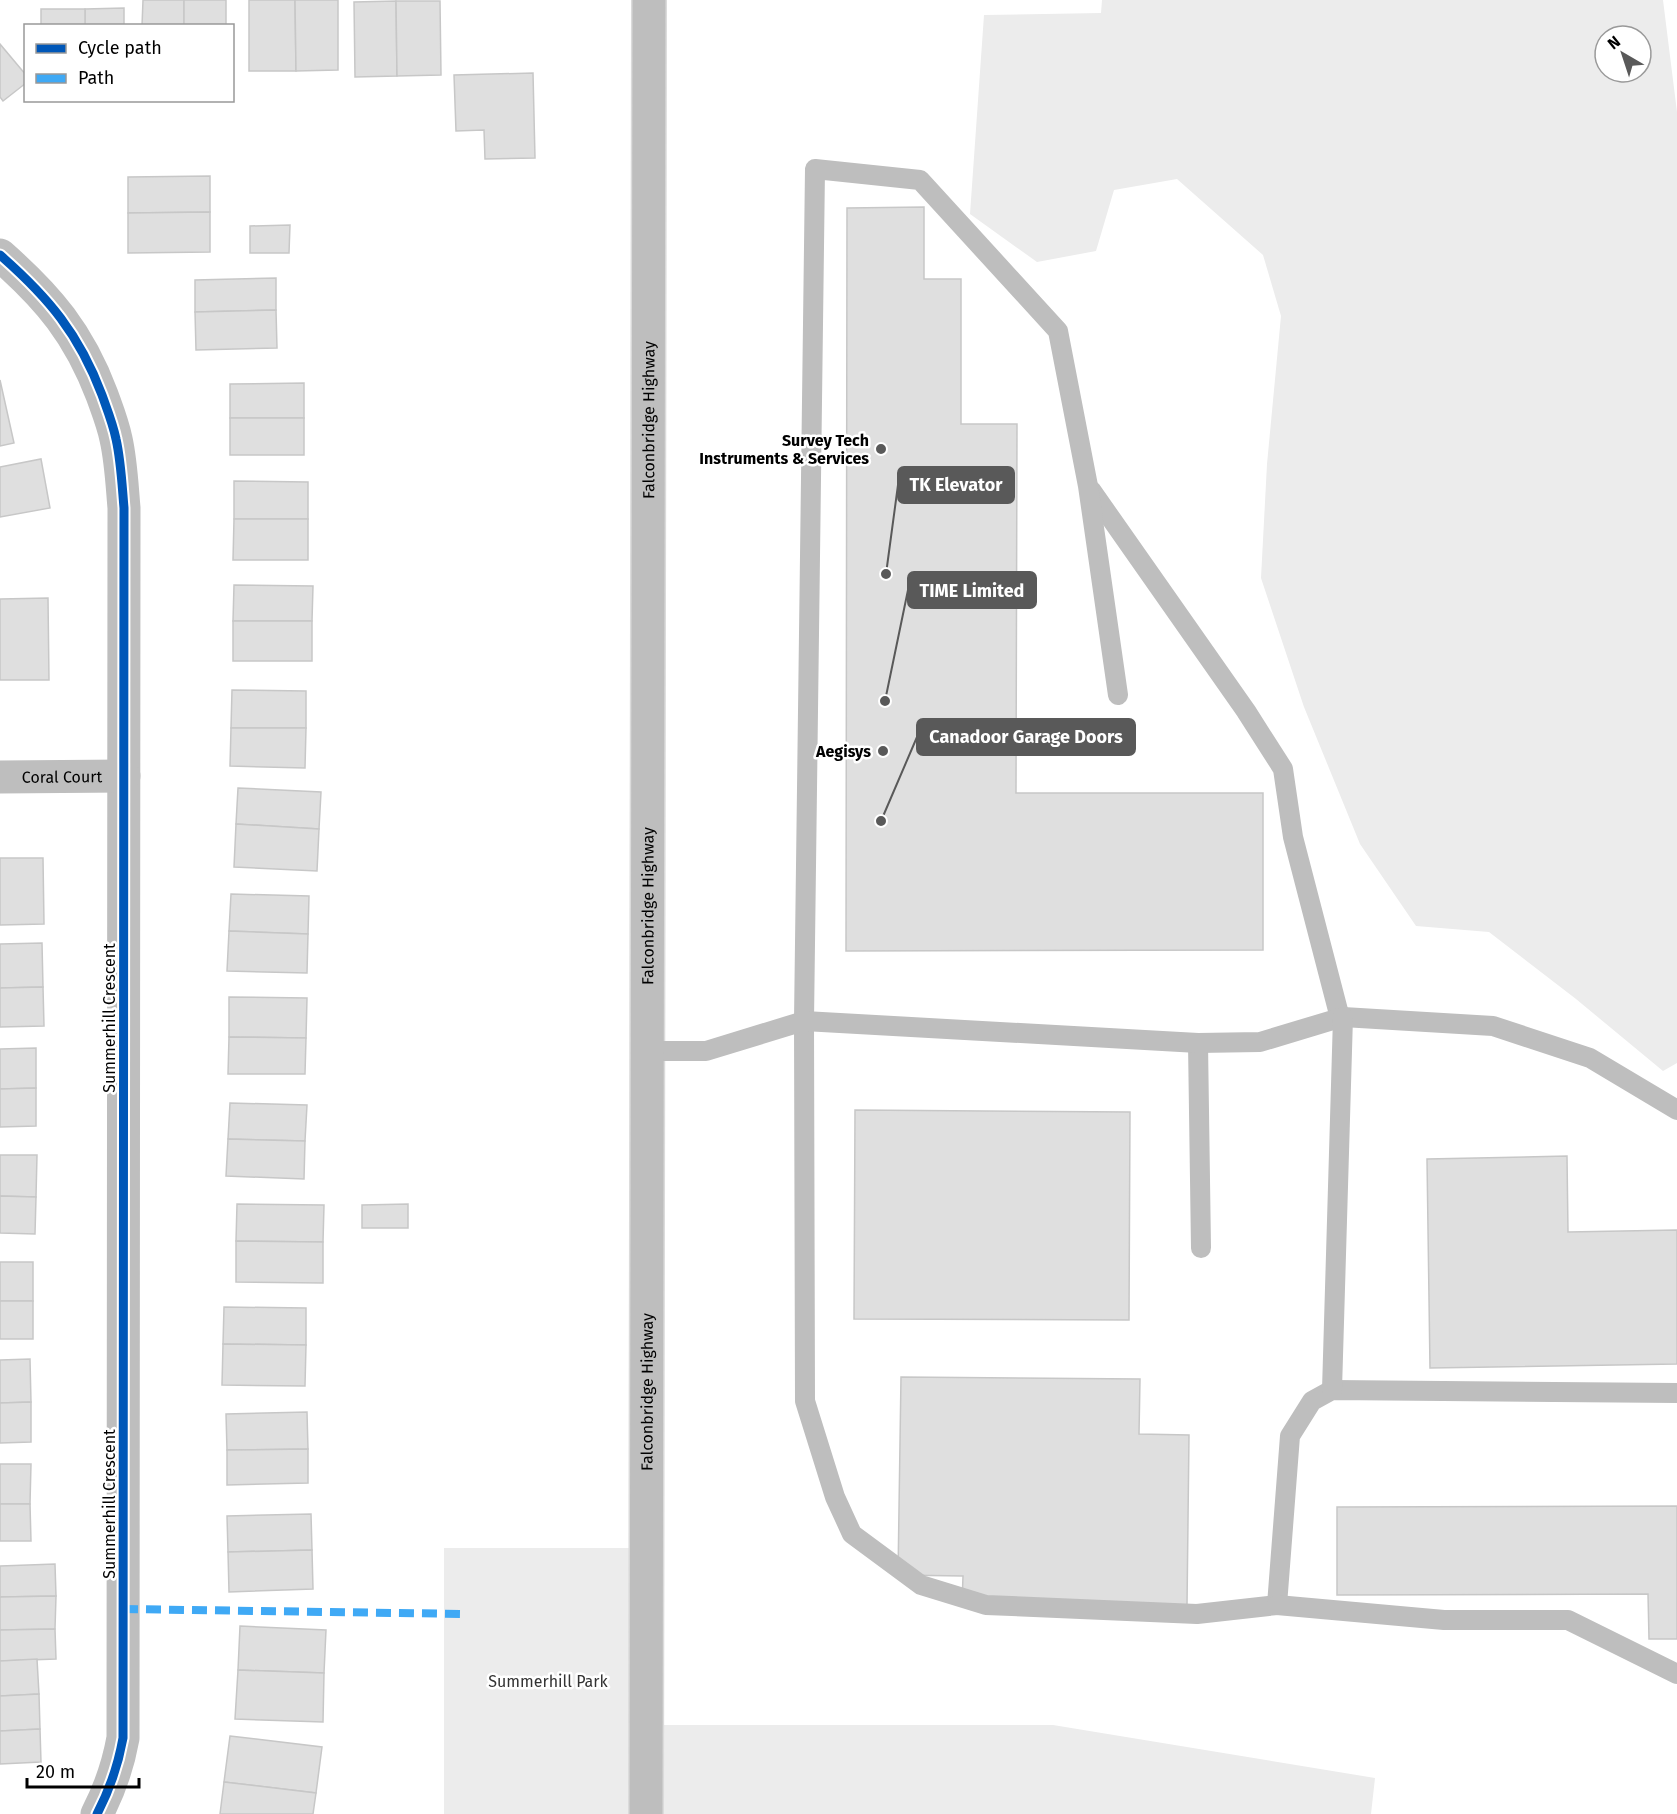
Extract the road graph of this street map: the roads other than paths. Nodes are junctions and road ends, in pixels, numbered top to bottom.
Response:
1 (649, 0) edge
2 (0, 255) edge
3 (1088, 486) junction
4 (1118, 695) dead end
5 (124, 776) junction
6 (0, 777) edge
7 (1342, 1017) junction
8 (804, 1021) junction
9 (1198, 1043) junction
10 (648, 1051) junction
11 (1677, 1110) edge
12 (1201, 1248) dead end
13 (1332, 1390) junction
14 (1677, 1393) edge
15 (1276, 1605) junction
16 (1677, 1674) edge
17 (97, 1814) edge
18 (646, 1814) edge

1 - 10 main road, Falconbridge Highway
2 - 5 main road, Summerhill Crescent
3 - 4 lane
3 - 7 lane
3 - 8 lane
5 - 6 main road, Coral Court
5 - 17 main road, Summerhill Crescent
7 - 9 lane
7 - 11 lane
7 - 13 lane
8 - 9 lane
8 - 10 lane
8 - 15 lane
9 - 12 lane
10 - 18 main road, Falconbridge Highway
13 - 14 lane
13 - 15 lane
15 - 16 lane

